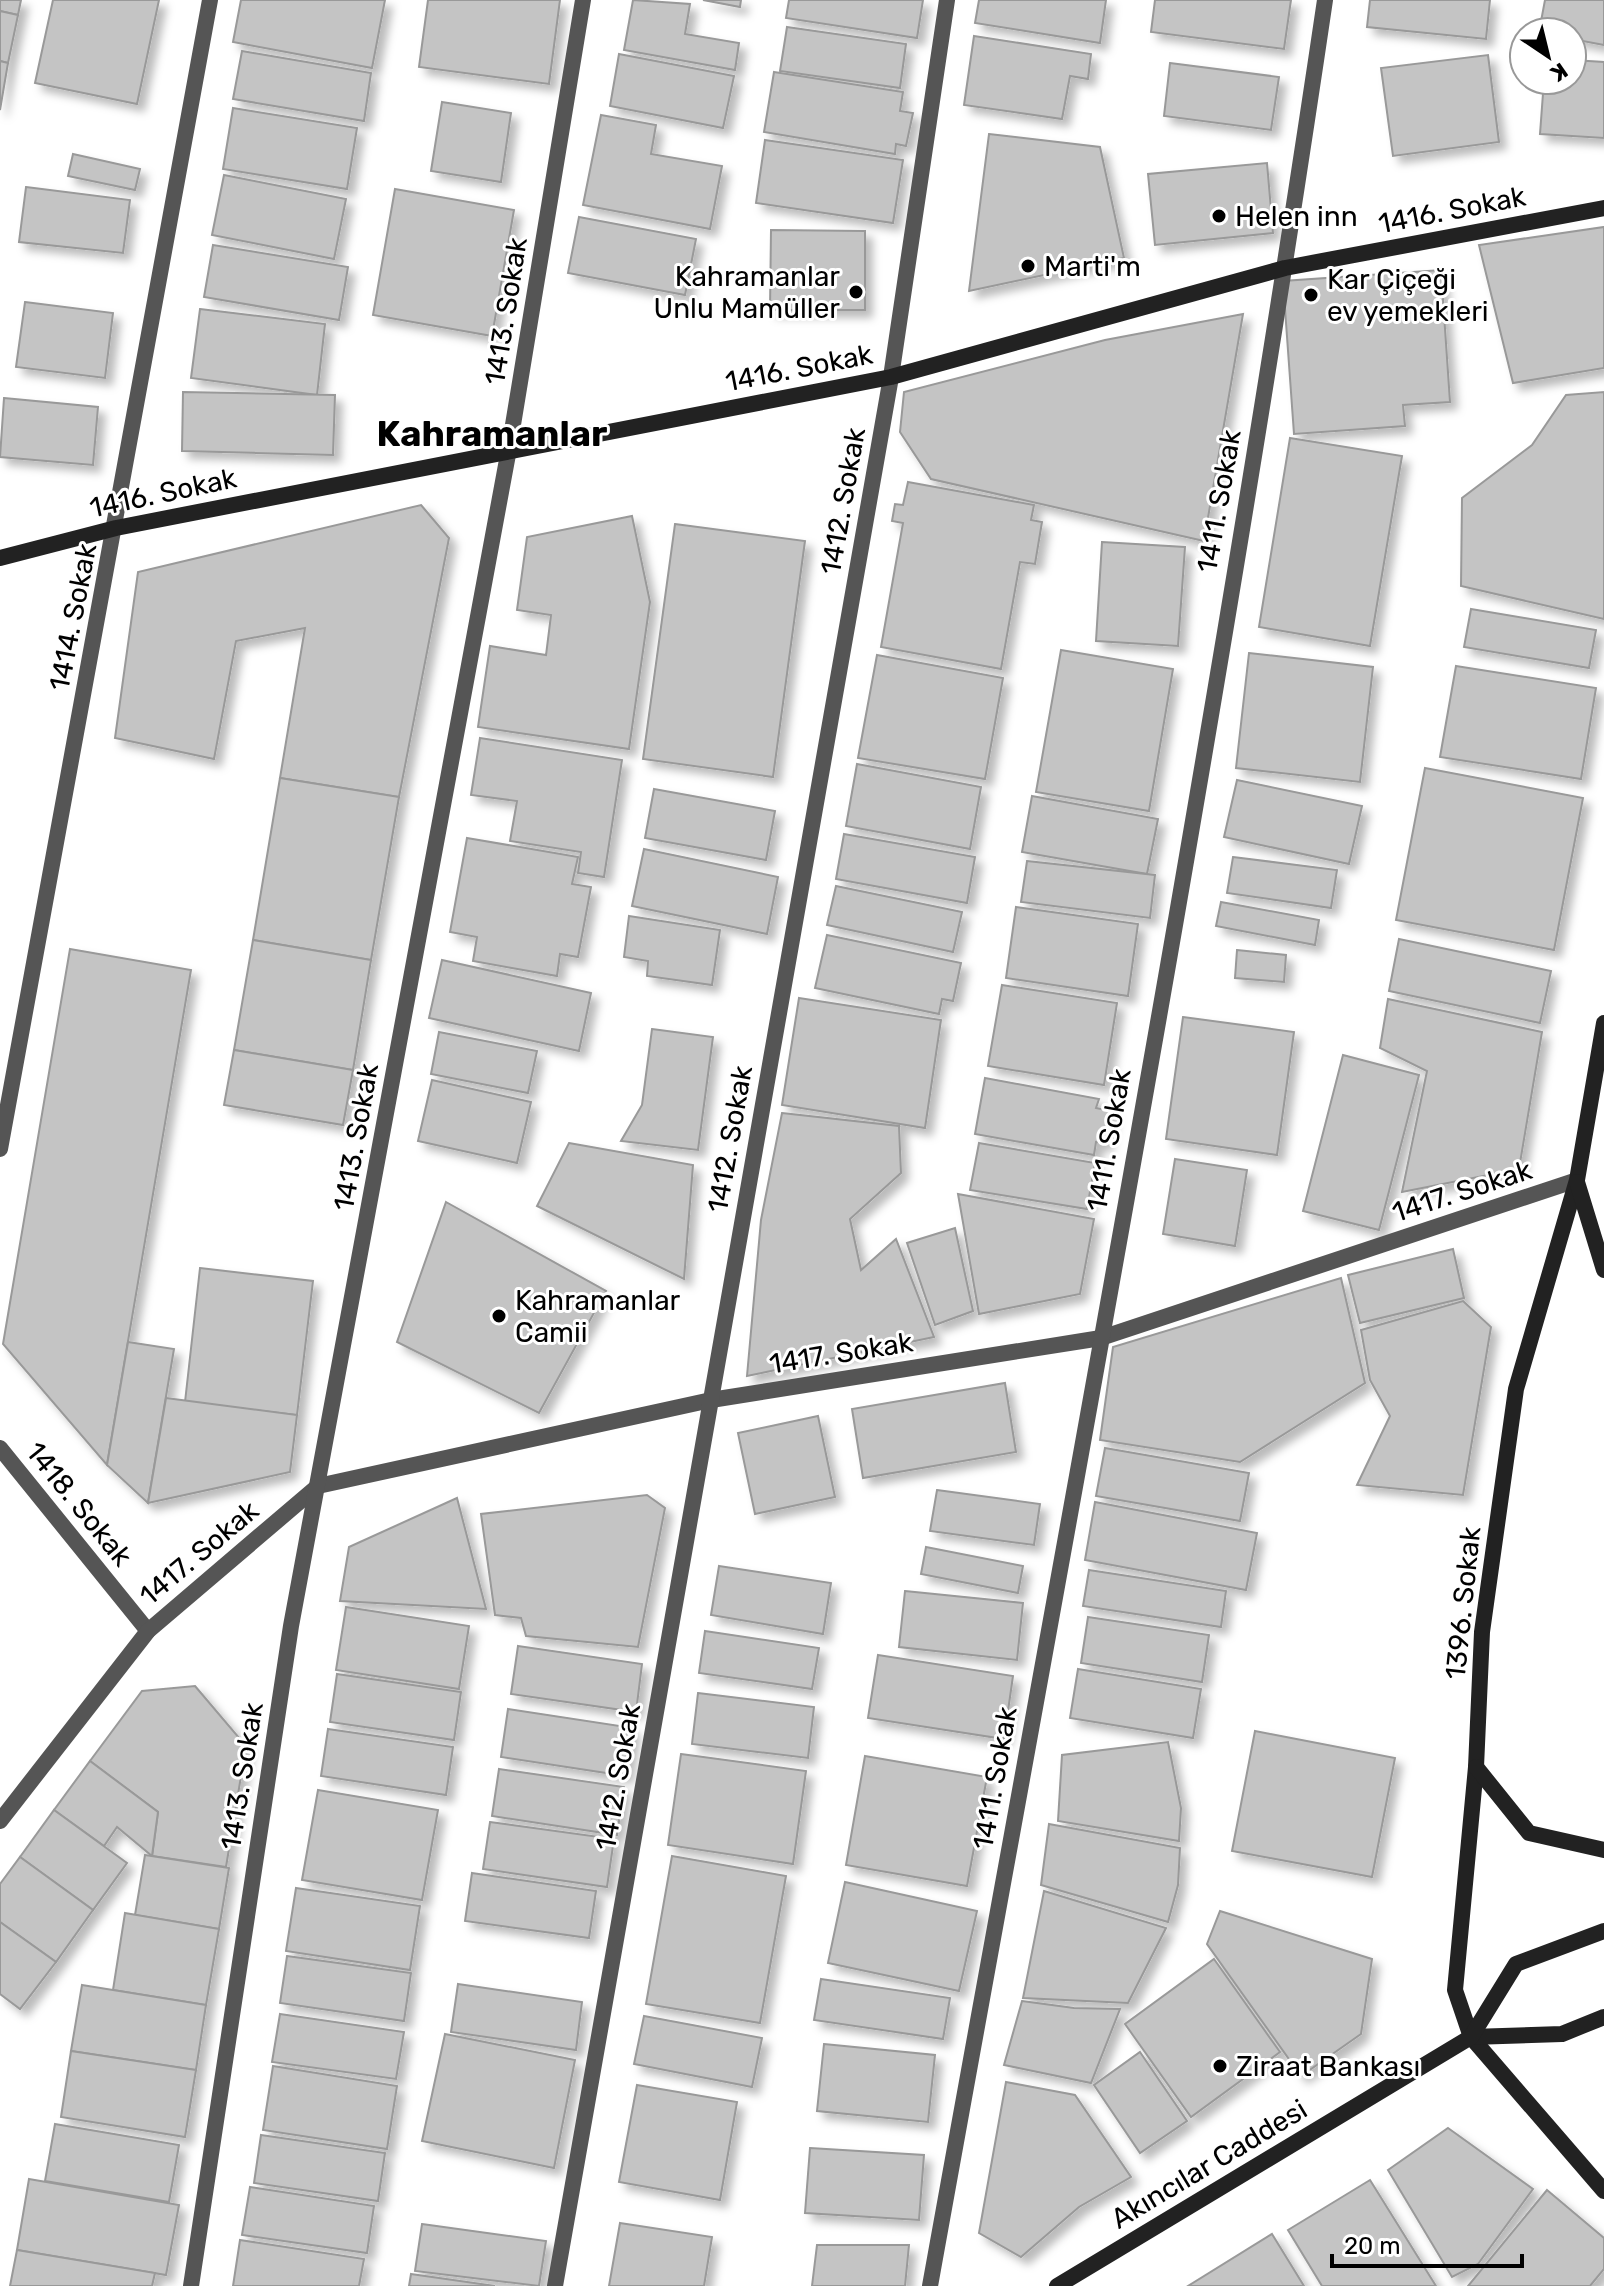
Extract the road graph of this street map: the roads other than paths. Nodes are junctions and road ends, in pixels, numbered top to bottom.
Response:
1 (210, 0) edge
2 (583, 0) edge
3 (947, 0) edge
4 (1325, 0) edge
5 (1604, 208) edge
6 (1285, 268) junction
7 (891, 377) junction
8 (509, 449) junction
9 (116, 528) junction
10 (0, 558) edge
11 (1604, 1023) edge
12 (0, 1149) edge
13 (1577, 1180) junction
14 (1604, 1270) edge
15 (1101, 1338) junction
16 (711, 1400) junction
17 (0, 1448) edge
18 (318, 1486) junction
19 (148, 1631) junction
20 (1476, 1767) junction
21 (0, 1821) edge
22 (1604, 1850) edge
23 (1604, 1931) edge
24 (1604, 2017) edge
25 (1471, 2037) junction
26 (1604, 2191) edge
27 (191, 2286) edge
28 (555, 2286) edge
29 (930, 2286) edge
30 (1057, 2286) edge

1 - 9 street, 1414. Sokak
2 - 8 street, 1413. Sokak
3 - 7 street, 1412. Sokak
4 - 6 street, 1411. Sokak
5 - 6 street, 1416. Sokak
6 - 7 street, 1416. Sokak
6 - 15 street, 1411. Sokak
7 - 8 street, 1416. Sokak
7 - 16 street, 1412. Sokak
8 - 9 street, 1416. Sokak
8 - 18 street, 1413. Sokak
9 - 10 street, 1416. Sokak
9 - 12 street, 1414. Sokak
11 - 13 street, 1396. Sokak
13 - 14 street, 1396. Sokak
13 - 15 street, 1417. Sokak
13 - 20 street, 1396. Sokak
15 - 16 street, 1417. Sokak
15 - 29 street, 1411. Sokak
16 - 18 street, 1417. Sokak
16 - 28 street, 1412. Sokak
17 - 19 street, 1418. Sokak
18 - 19 street, 1417. Sokak
18 - 27 street, 1413. Sokak
19 - 21 street, 1417. Sokak
20 - 22 street
20 - 25 street, 1396. Sokak
23 - 25 street
24 - 25 street
25 - 26 street
25 - 30 street, Akıncılar Caddesi

